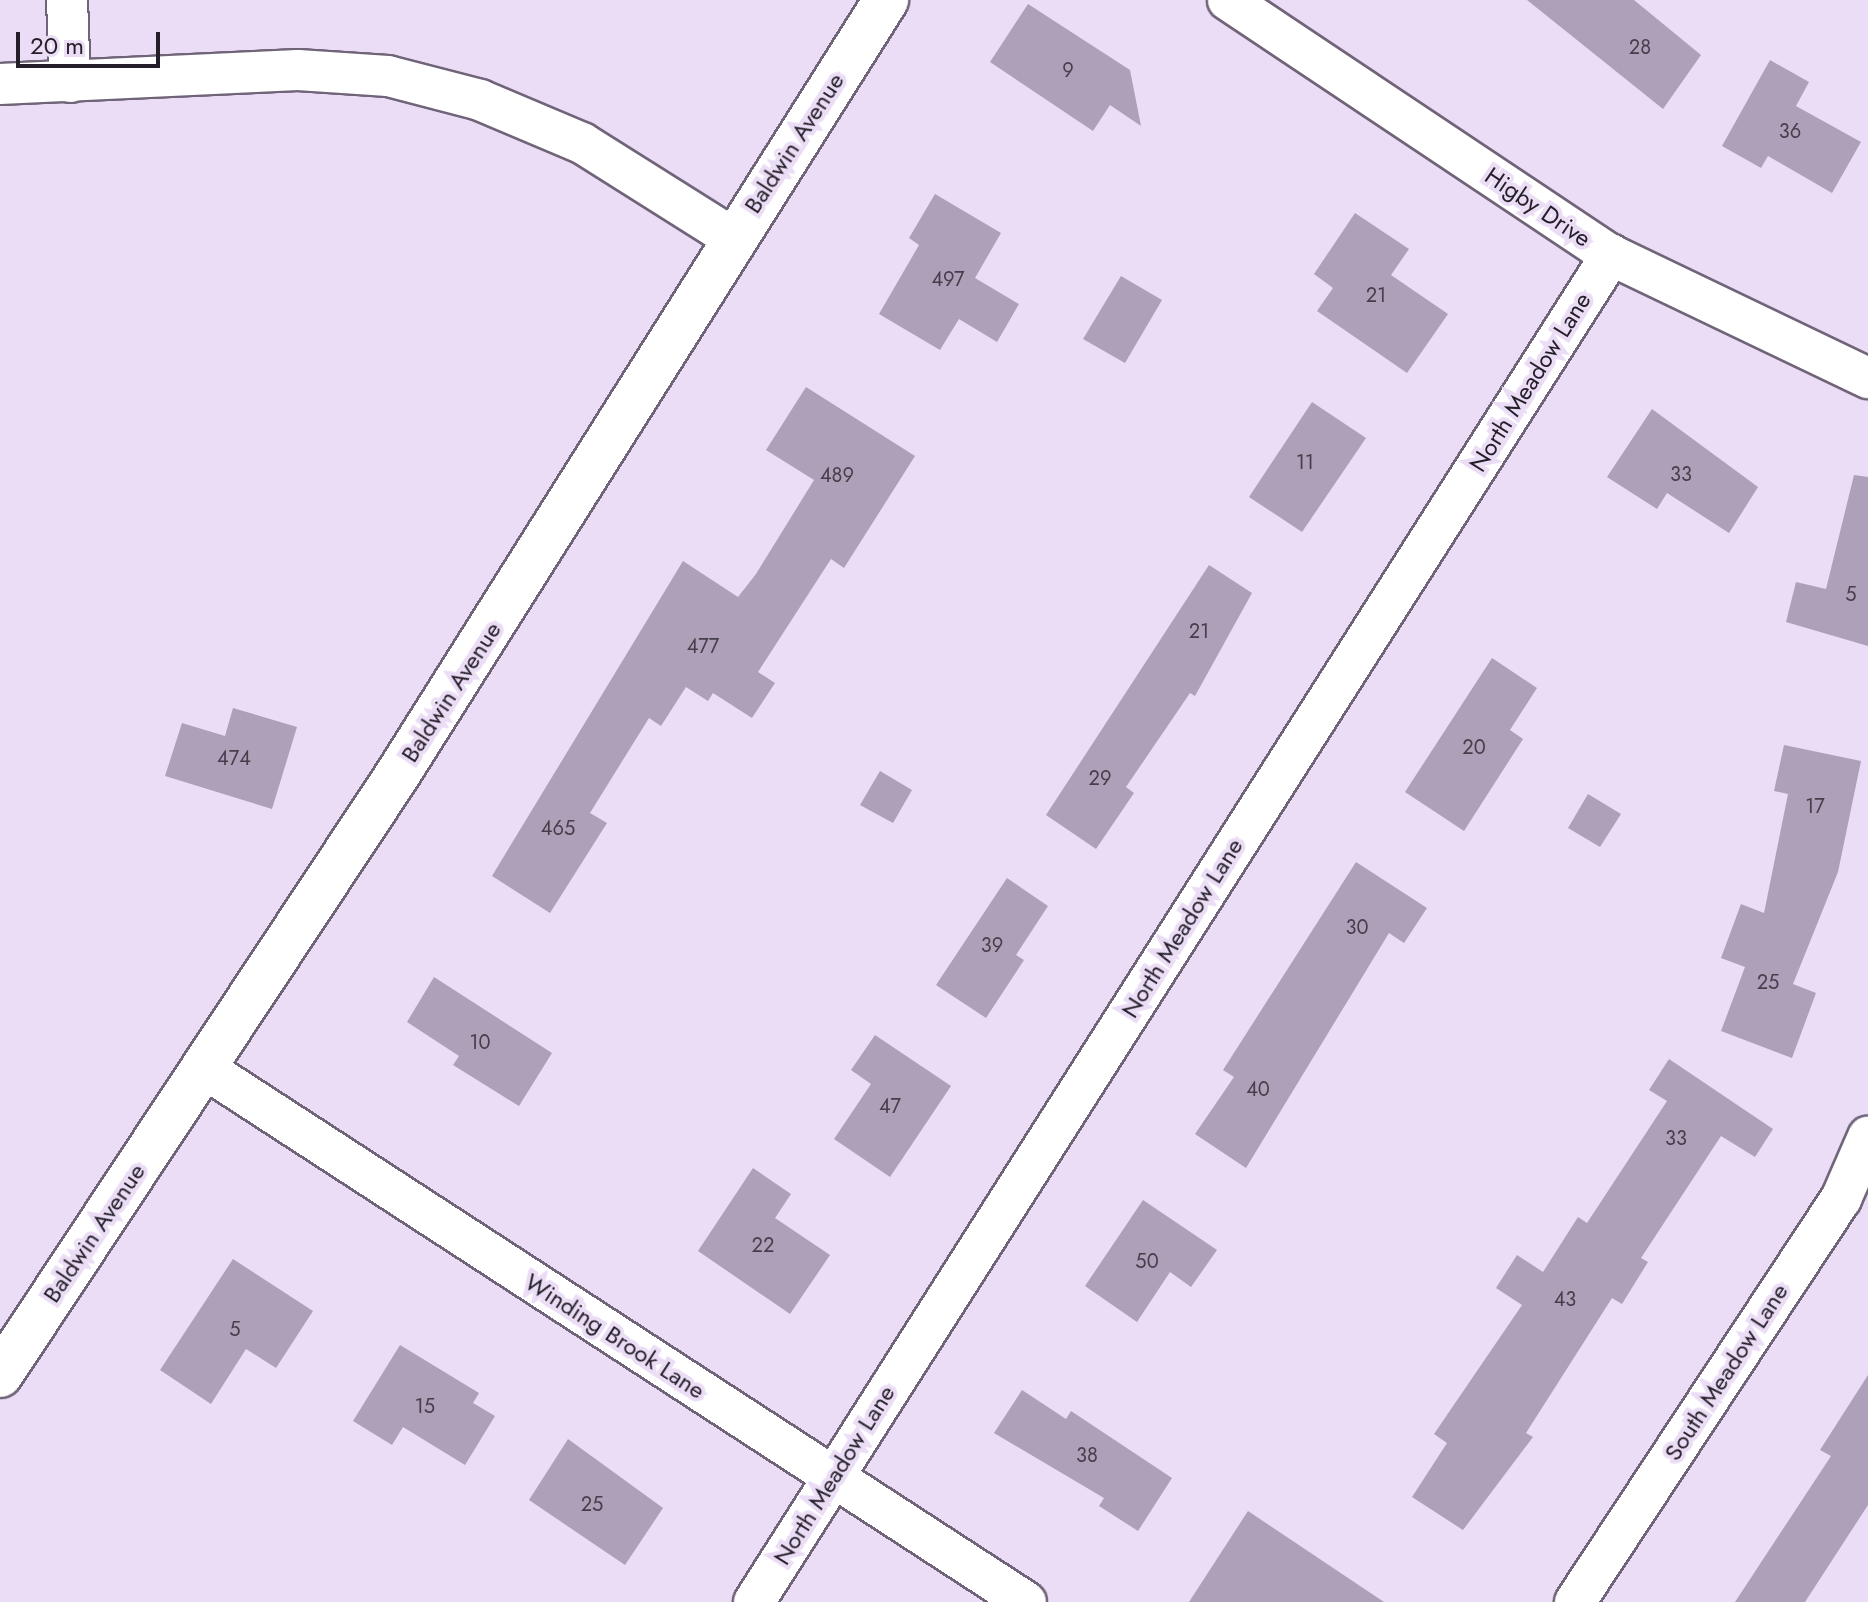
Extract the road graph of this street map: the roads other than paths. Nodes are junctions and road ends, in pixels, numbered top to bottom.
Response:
1 (67, 0) edge
2 (886, 0) edge
3 (1228, 0) edge
4 (70, 82) junction
5 (0, 84) edge
6 (733, 238) junction
7 (1611, 255) junction
8 (1868, 378) edge
9 (204, 1068) junction
10 (1868, 1137) edge
11 (0, 1375) edge
12 (832, 1477) junction
13 (754, 1602) edge
14 (1026, 1602) edge
15 (1575, 1602) edge

1 - 4 street
2 - 6 street, Baldwin Avenue
3 - 7 street, Higby Drive
4 - 5 street
4 - 6 street
6 - 9 street, Baldwin Avenue
7 - 8 street, Higby Drive
7 - 12 street, North Meadow Lane
9 - 11 street, Baldwin Avenue
9 - 12 street, Winding Brook Lane
10 - 15 street, South Meadow Lane
12 - 13 street, North Meadow Lane
12 - 14 street, Winding Brook Lane

